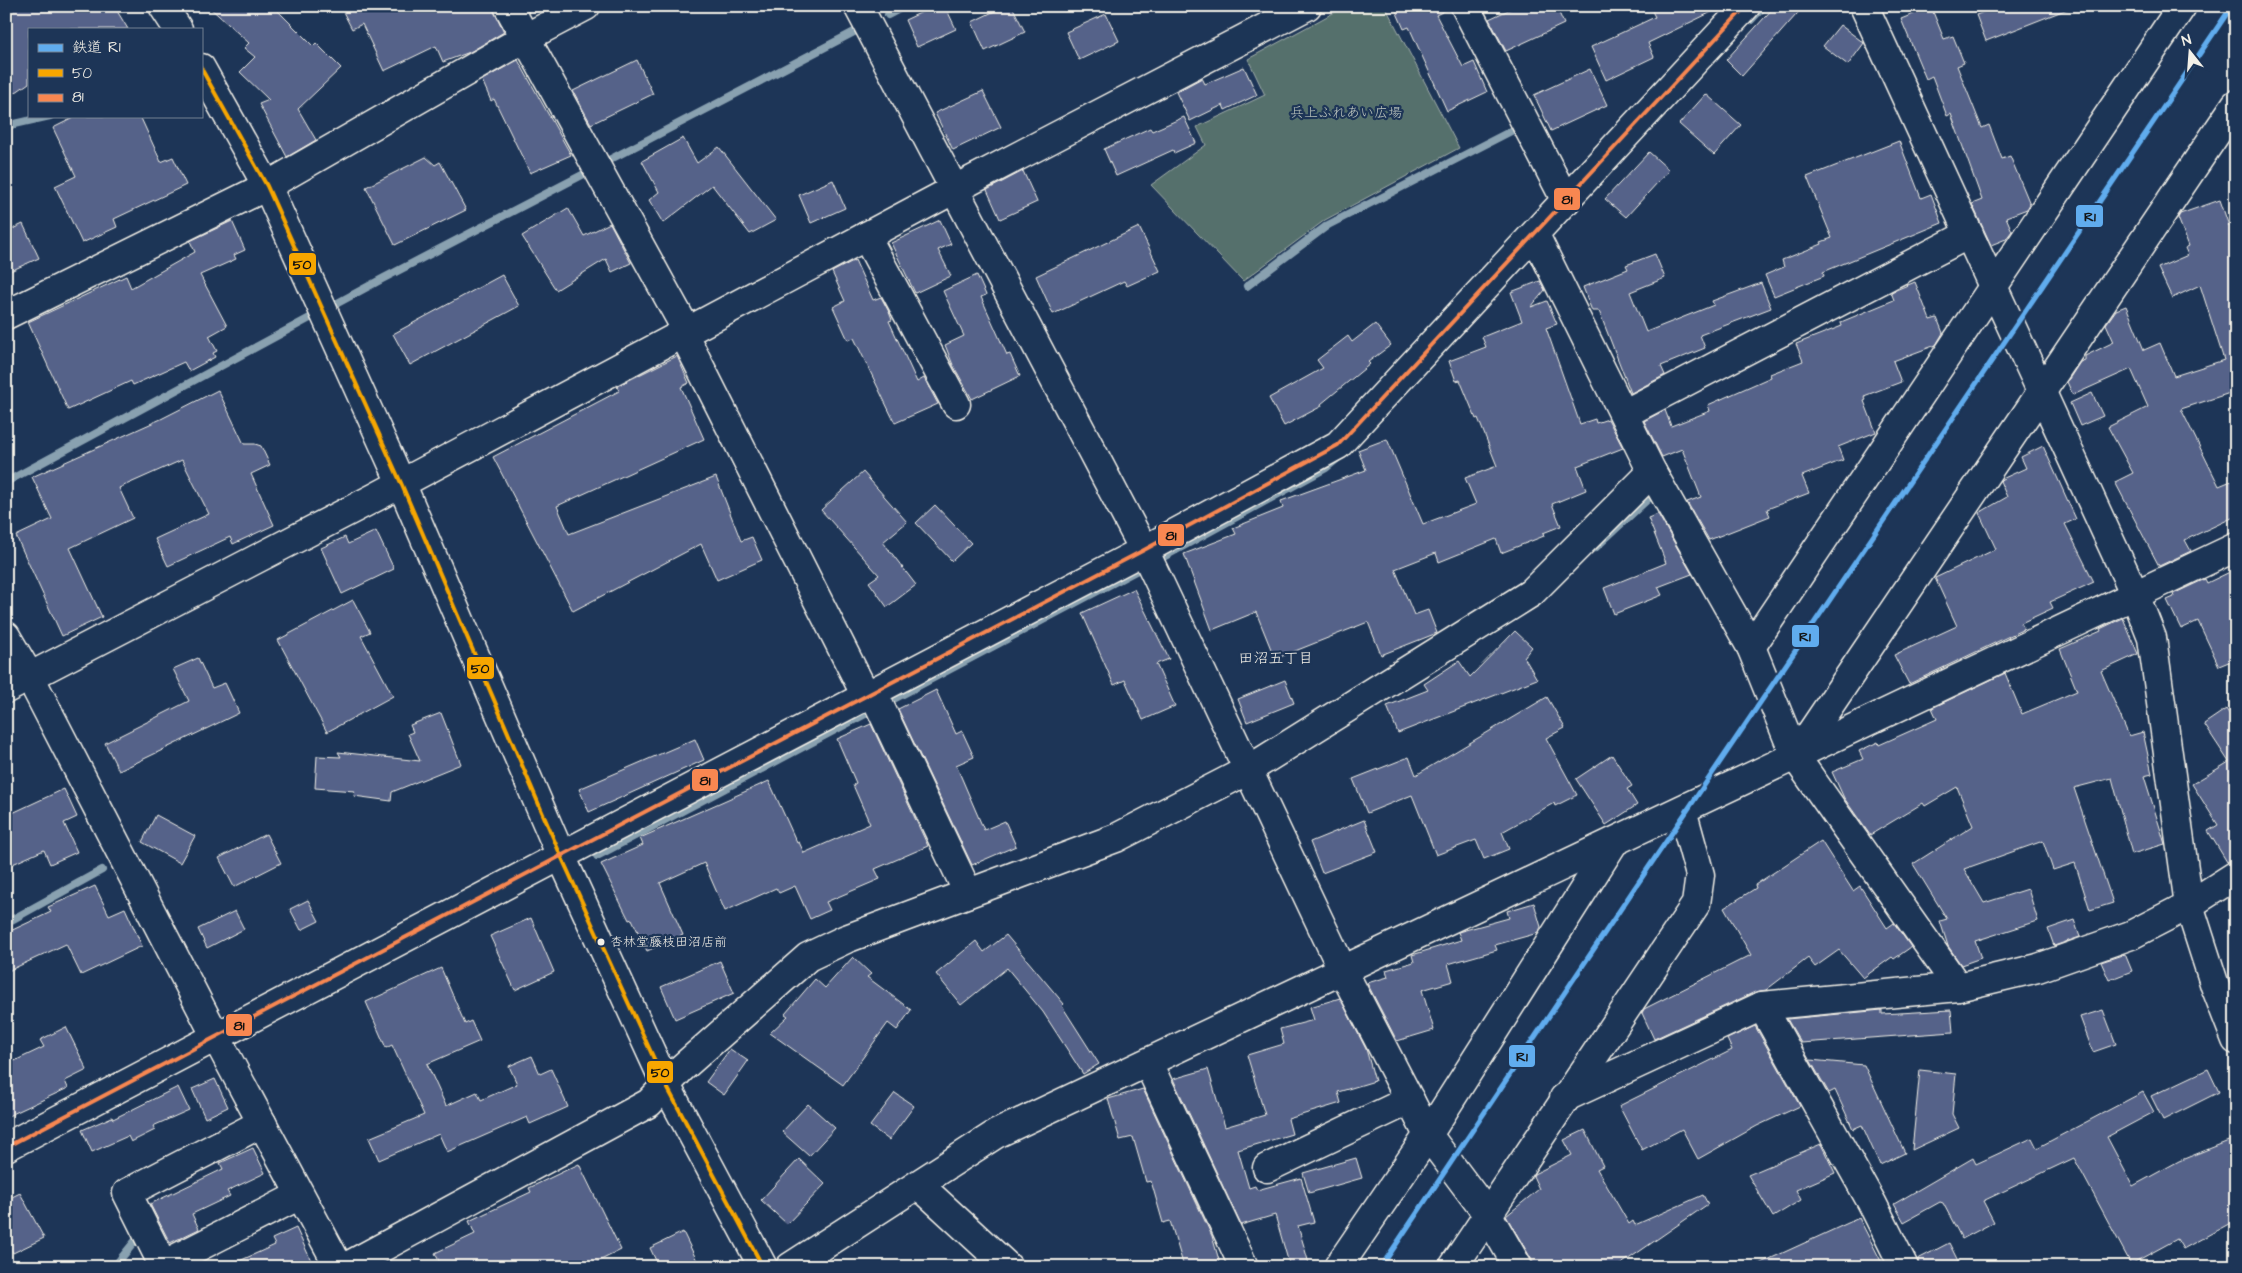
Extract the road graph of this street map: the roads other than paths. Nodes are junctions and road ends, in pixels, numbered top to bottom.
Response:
1 (163, 6) edge
2 (508, 6) edge
3 (586, 6) edge
4 (858, 6) edge
5 (1464, 6) edge
6 (1746, 6) edge
7 (1864, 6) edge
8 (2182, 6) edge
9 (1296, 9) edge
10 (177, 28) edge
11 (526, 38) junction
12 (202, 70) edge
13 (2236, 104) edge
14 (268, 186) junction
15 (953, 190) junction
16 (1566, 201) junction
17 (1968, 234) junction
18 (1535, 235) junction
19 (866, 236) junction
20 (1993, 287) junction
21 (6, 315) edge
22 (685, 332) junction
23 (2041, 390) junction
24 (956, 404) dead end
25 (1624, 414) junction
26 (1652, 472) junction
27 (401, 483) junction
28 (2236, 547) edge
29 (1149, 561) junction
30 (2135, 595) junction
31 (6, 636) edge
32 (1751, 647) junction
33 (18, 683) edge
34 (875, 702) junction
35 (1795, 756) junction
36 (1248, 770) junction
37 (1682, 810) junction
38 (1614, 842) junction
39 (561, 856) junction
40 (2236, 875) edge
41 (968, 893) junction
42 (2189, 905) junction
43 (1343, 971) junction
44 (1958, 987) junction
45 (1762, 1006) junction
46 (216, 1037) junction
47 (2236, 1040) edge
48 (1148, 1063) junction
49 (666, 1085) junction
50 (1564, 1098) junction
51 (1410, 1100) junction
52 (262, 1123) junction
53 (1428, 1135) junction
54 (6, 1147) edge
55 (1267, 1168) dead end
56 (919, 1185) junction
57 (300, 1194) junction
58 (1488, 1215) junction
59 (339, 1267) edge
60 (346, 1267) edge
61 (763, 1267) edge
62 (790, 1267) edge
63 (1008, 1267) edge
64 (1244, 1267) edge
65 (1338, 1267) edge
66 (1453, 1267) edge
67 (1518, 1267) edge
68 (1904, 1267) edge

1 - 10 street
2 - 11 street
3 - 11 street
4 - 15 street
5 - 16 street
6 - 16 street
7 - 17 street
8 - 20 street
9 - 15 street
11 - 14 street
11 - 22 street
12 - 14 street
13 - 23 street
14 - 21 street
14 - 27 street
15 - 19 street
15 - 29 street
16 - 18 street
17 - 20 street
17 - 25 street
18 - 25 street
18 - 29 street
19 - 22 street
19 - 24 street
20 - 23 street
20 - 32 street
22 - 27 street
22 - 34 street
23 - 30 street
23 - 35 street
25 - 26 street
26 - 32 street
26 - 36 street
27 - 33 street
27 - 39 street
28 - 30 street
29 - 34 street
29 - 36 street
30 - 35 street
30 - 42 street
31 - 33 street
32 - 35 street
33 - 46 street
34 - 39 street
34 - 41 street
35 - 37 street
35 - 44 street
36 - 41 street
36 - 43 street
37 - 38 street
37 - 50 street
38 - 43 street
38 - 53 street
39 - 46 street
39 - 49 street
40 - 42 street
41 - 49 street
42 - 44 street
42 - 47 street
43 - 48 street
43 - 51 street
44 - 45 street
45 - 50 street
45 - 68 street
46 - 52 street
46 - 54 street
48 - 56 street
48 - 64 street
49 - 60 street
49 - 61 street
50 - 58 street
51 - 53 street
51 - 55 street
52 - 57 street
52 - 57 street
53 - 58 street
53 - 65 street
56 - 62 street
56 - 63 street
57 - 59 street
58 - 66 street
58 - 67 street

